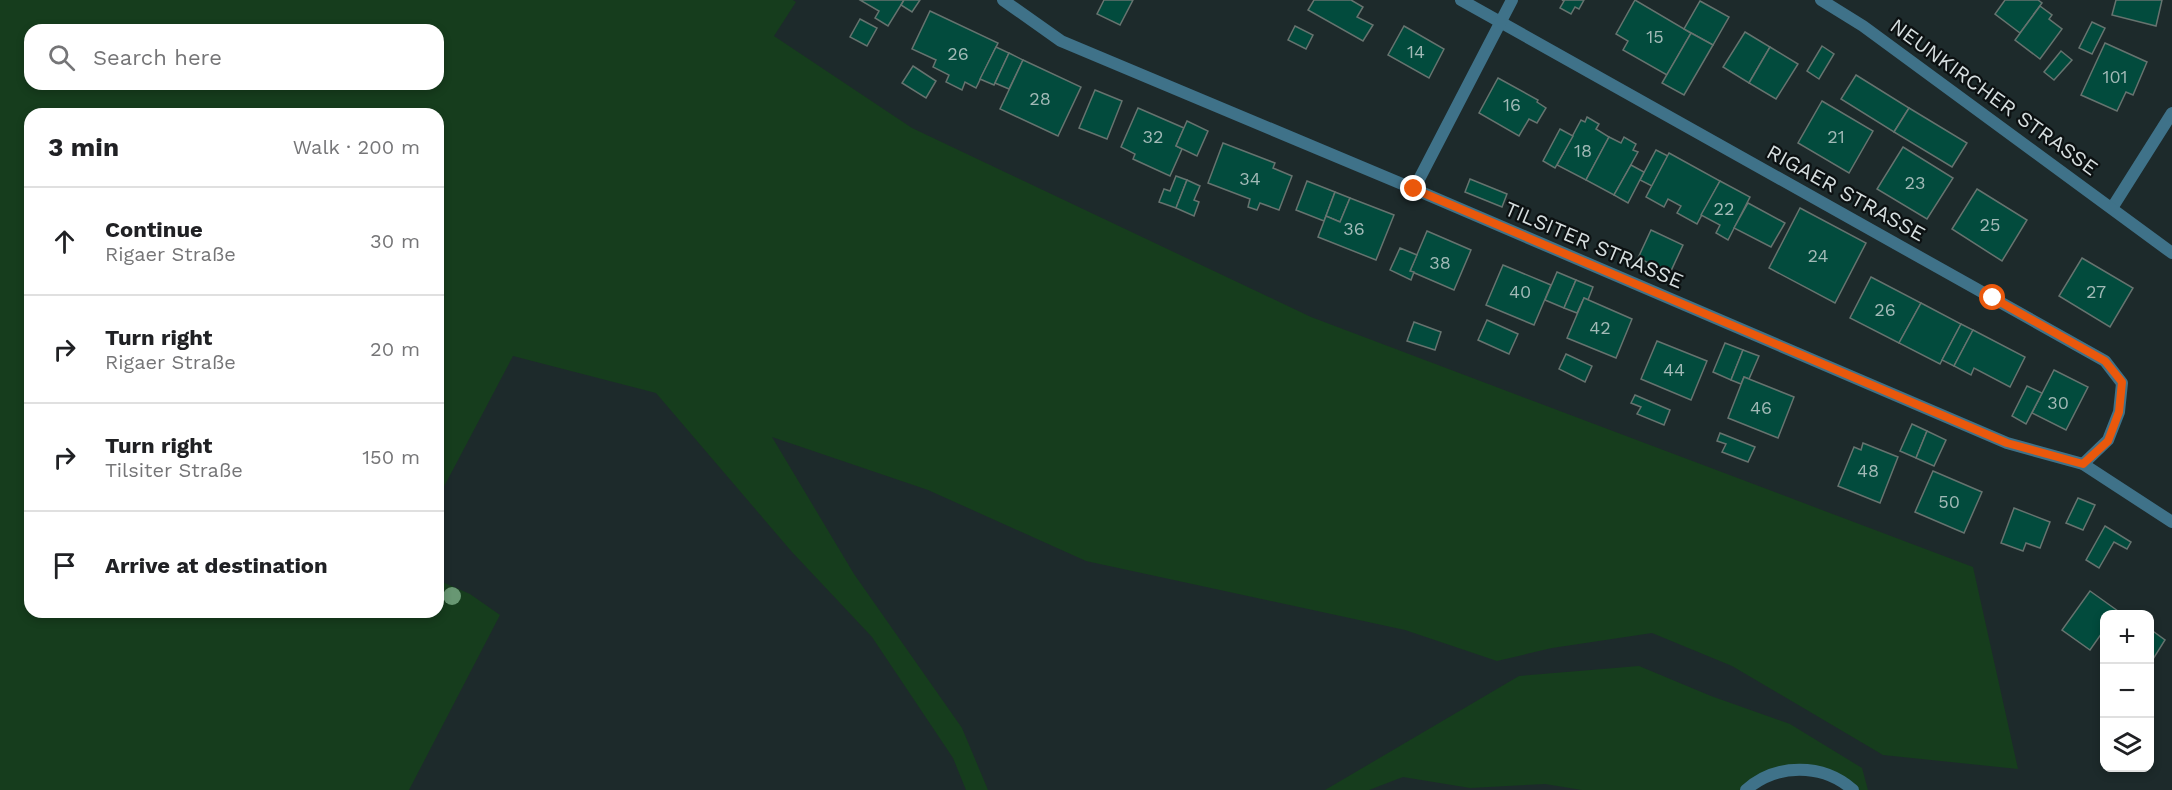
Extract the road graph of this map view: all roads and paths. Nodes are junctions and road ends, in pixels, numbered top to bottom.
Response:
1 (1003, 0) edge
2 (1461, 0) edge
3 (1512, 0) edge
4 (1821, 0) edge
5 (1501, 21) junction
6 (2172, 113) edge
7 (1414, 189) junction
8 (2112, 208) junction
9 (2172, 253) edge
10 (2083, 464) junction
11 (2172, 522) edge
12 (1746, 790) edge
13 (1853, 790) edge

1 - 7 street, TILSITER STRASSE
2 - 5 street, RIGAER STRASSE
3 - 5 street
4 - 8 street, NEUNKIRCHER STRASSE
5 - 7 street
5 - 10 street, RIGAER STRASSE
6 - 8 street
7 - 10 street, TILSITER STRASSE
8 - 9 street, NEUNKIRCHER STRASSE
10 - 11 street, TILSITER STRASSE
12 - 13 street

